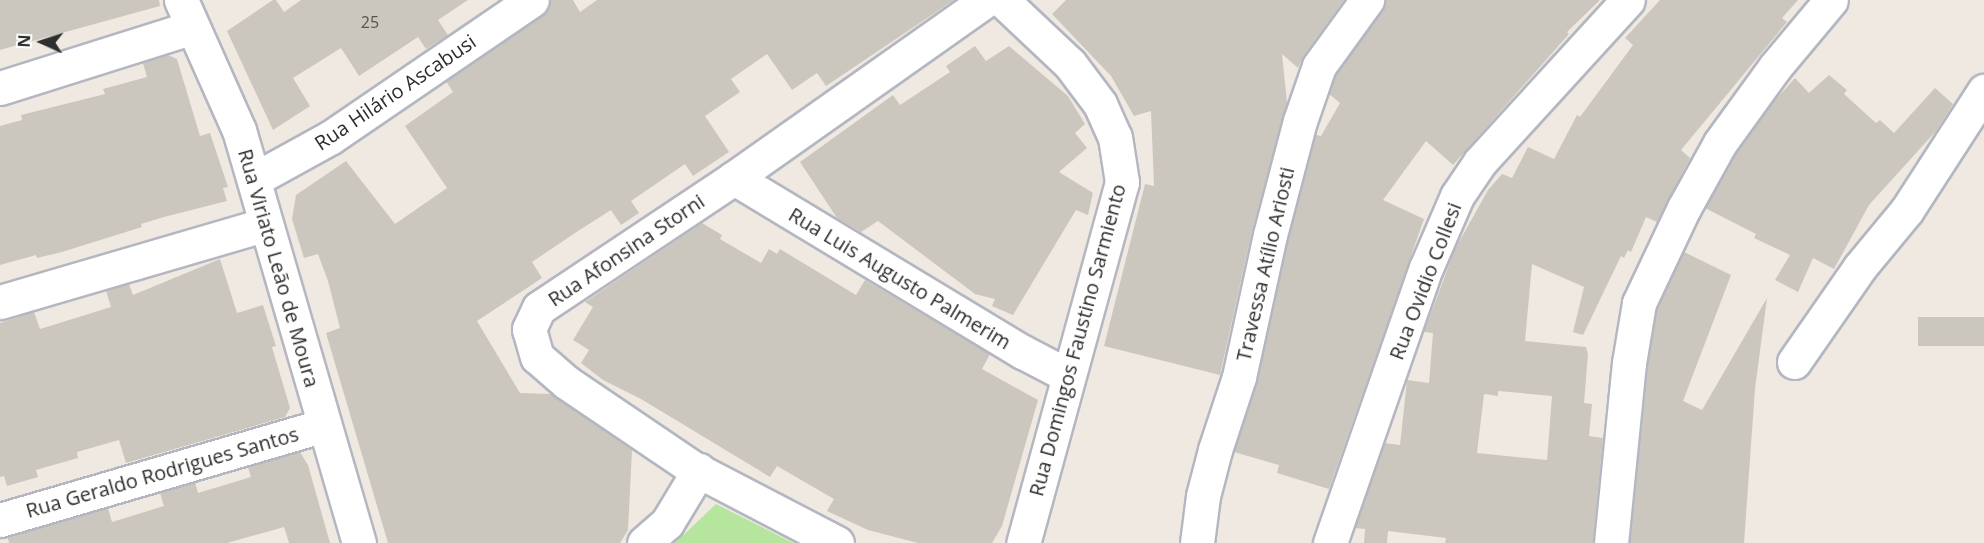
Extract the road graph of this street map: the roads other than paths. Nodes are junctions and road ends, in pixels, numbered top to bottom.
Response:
1 (532, 0) edge
2 (986, 0) edge
3 (1002, 0) edge
4 (1366, 0) edge
5 (1628, 0) edge
6 (1831, 0) edge
7 (187, 13) edge
8 (0, 88) edge
9 (1984, 92) edge
10 (734, 178) junction
11 (255, 179) junction
12 (266, 224) junction
13 (0, 302) edge
14 (1794, 362) dead end
15 (1067, 375) junction
16 (324, 425) junction
17 (699, 470) junction
18 (0, 520) edge
19 (359, 543) edge
20 (644, 543) edge
21 (837, 543) edge
22 (1023, 543) edge
23 (1197, 543) edge
24 (1330, 543) edge
25 (1611, 543) edge

1 - 11 street, Rua Hilário Ascabusi
2 - 10 street, Rua Afonsina Storni
3 - 15 street, Rua Domingos Faustino Sarmiento
4 - 23 street, Travessa Atílio Ariosti
5 - 24 street, Rua Ovidio Collesi
6 - 25 street
7 - 8 street
7 - 11 street, Rua Viriato Leão de Moura
9 - 14 street
10 - 15 street, Rua Luis Augusto Palmerim
10 - 17 street, Rua Afonsina Storni
11 - 12 street, Rua Viriato Leão de Moura
12 - 13 street
12 - 16 street, Rua Viriato Leão de Moura
15 - 22 street, Rua Domingos Faustino Sarmiento
16 - 18 street, Rua Geraldo Rodrigues Santos
16 - 19 street, Rua Viriato Leão de Moura
17 - 20 street
17 - 21 street, Rua Afonsina Storni

